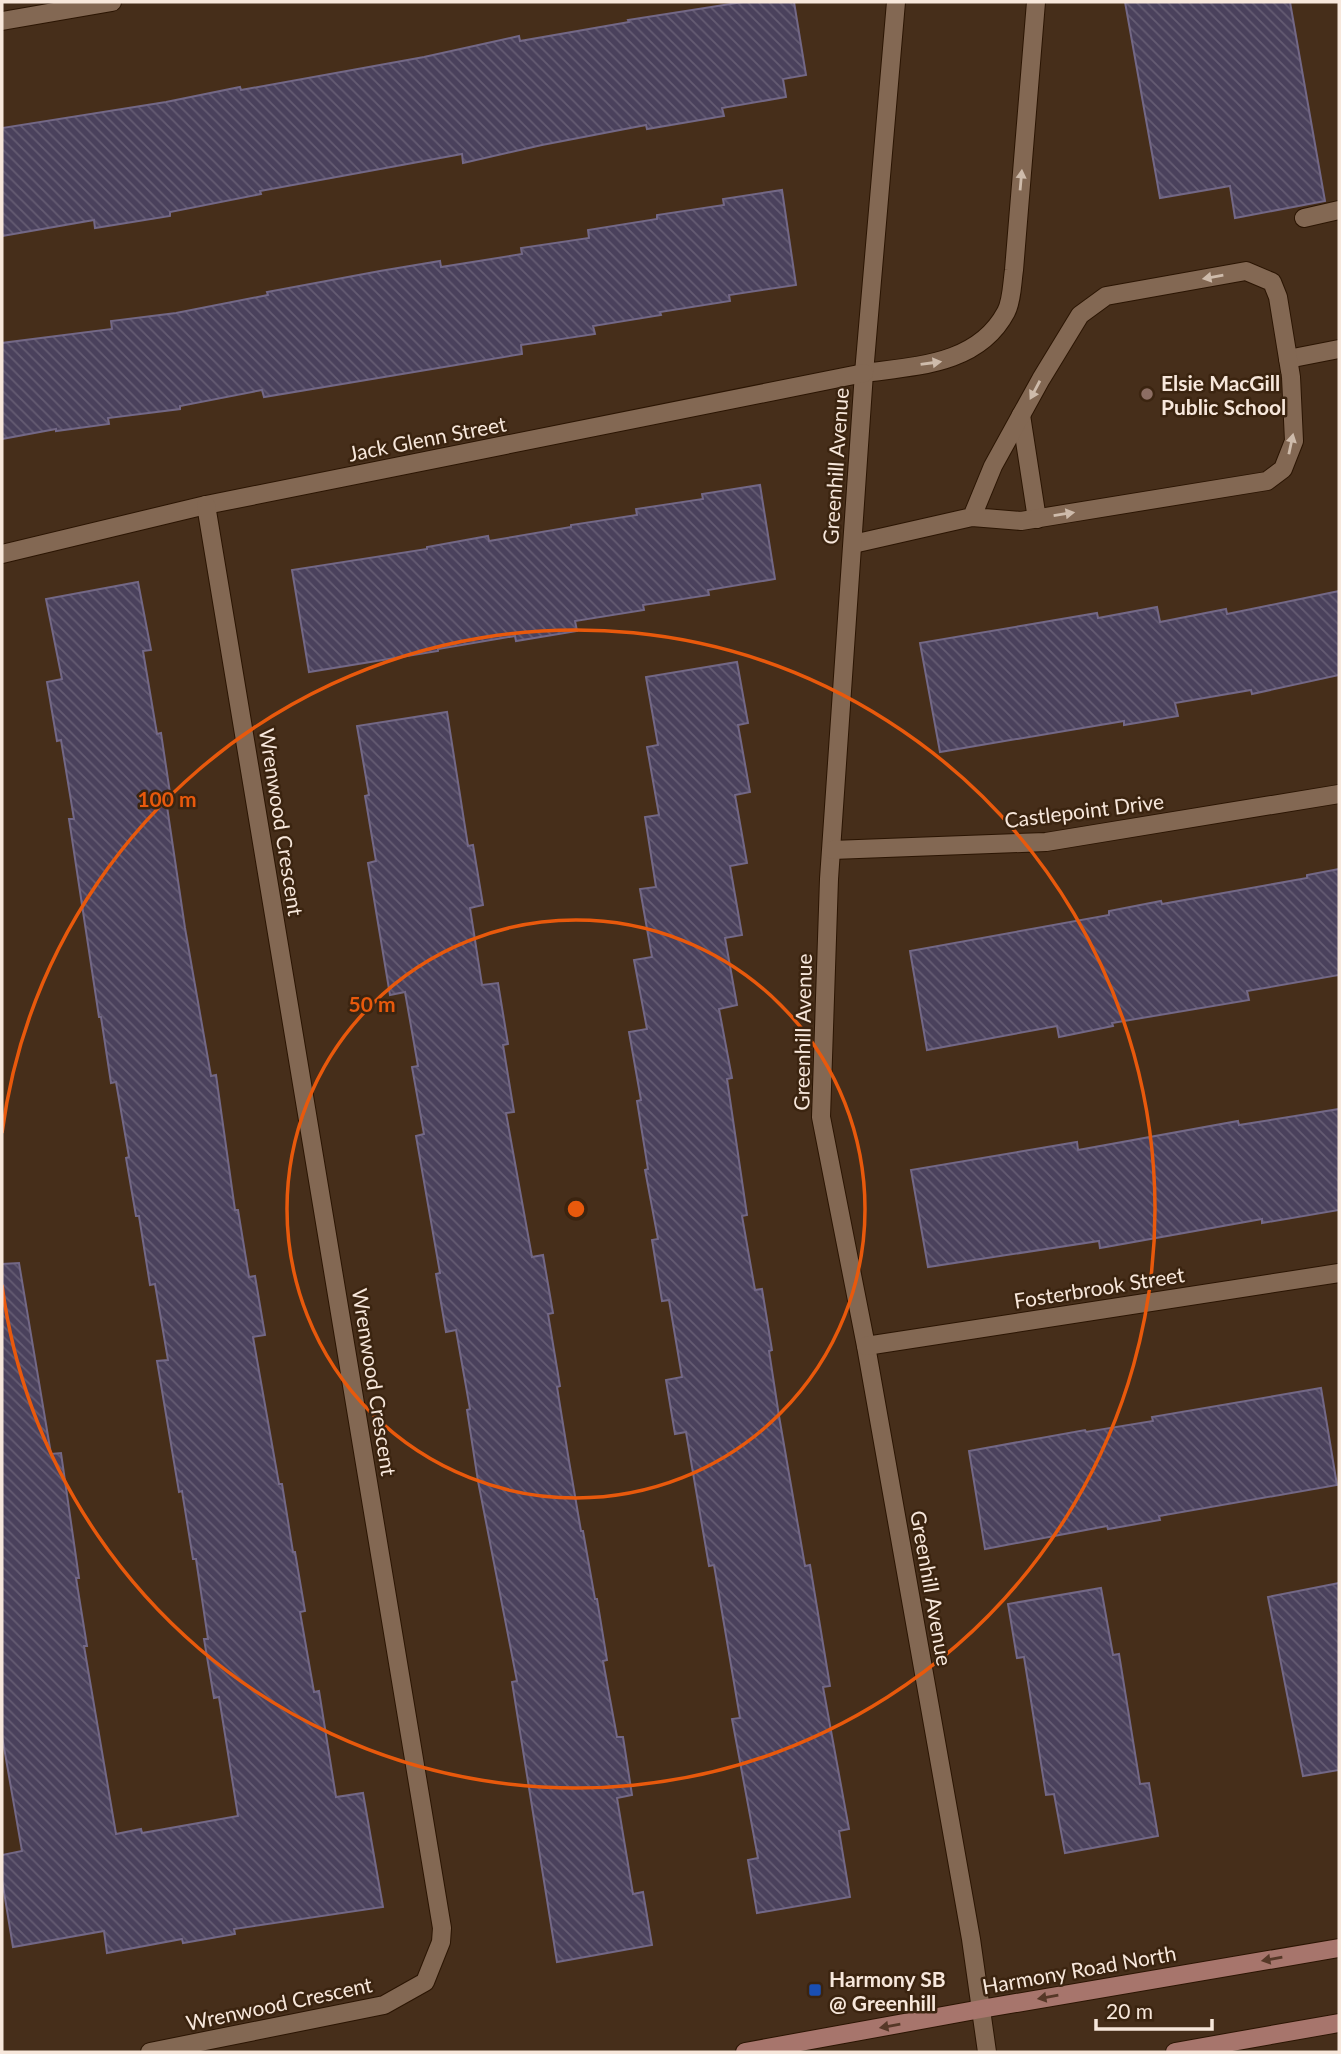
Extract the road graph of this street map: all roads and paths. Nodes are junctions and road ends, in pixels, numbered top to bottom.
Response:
1 (113, 2) edge
2 (896, 2) edge
3 (1036, 2) edge
4 (2, 21) edge
5 (1339, 210) edge
6 (1304, 218) dead end
7 (1339, 349) edge
8 (1288, 359) junction
9 (864, 373) junction
10 (1021, 415) junction
11 (206, 505) junction
12 (972, 517) junction
13 (1037, 519) junction
14 (853, 544) junction
15 (2, 554) edge
16 (1339, 794) edge
17 (832, 850) junction
18 (1339, 1273) edge
19 (866, 1346) junction
20 (1339, 1948) edge
21 (981, 2009) junction
22 (1339, 2023) edge
23 (150, 2052) edge
24 (745, 2052) edge
25 (987, 2052) edge
26 (1175, 2052) edge

1 - 4 street
2 - 9 street, Greenhill Avenue
9 -> 3 street, Jack Glenn Street
5 - 6 street
7 - 8 street
8 -> 10 street
13 -> 8 street
9 - 11 street, Jack Glenn Street
9 - 14 street, Greenhill Avenue
10 - 12 street
10 - 13 street
11 - 15 street, Jack Glenn Street
11 - 23 street, Wrenwood Crescent
12 - 13 street
12 - 14 street
14 - 17 street, Greenhill Avenue
16 - 17 street, Castlepoint Drive
17 - 19 street, Greenhill Avenue
18 - 19 street, Fosterbrook Street
19 - 21 street, Greenhill Avenue
20 -> 21 main road, Harmony Road North
21 -> 24 main road, Harmony Road North
21 - 25 street, Greenhill Avenue
22 - 26 main road

